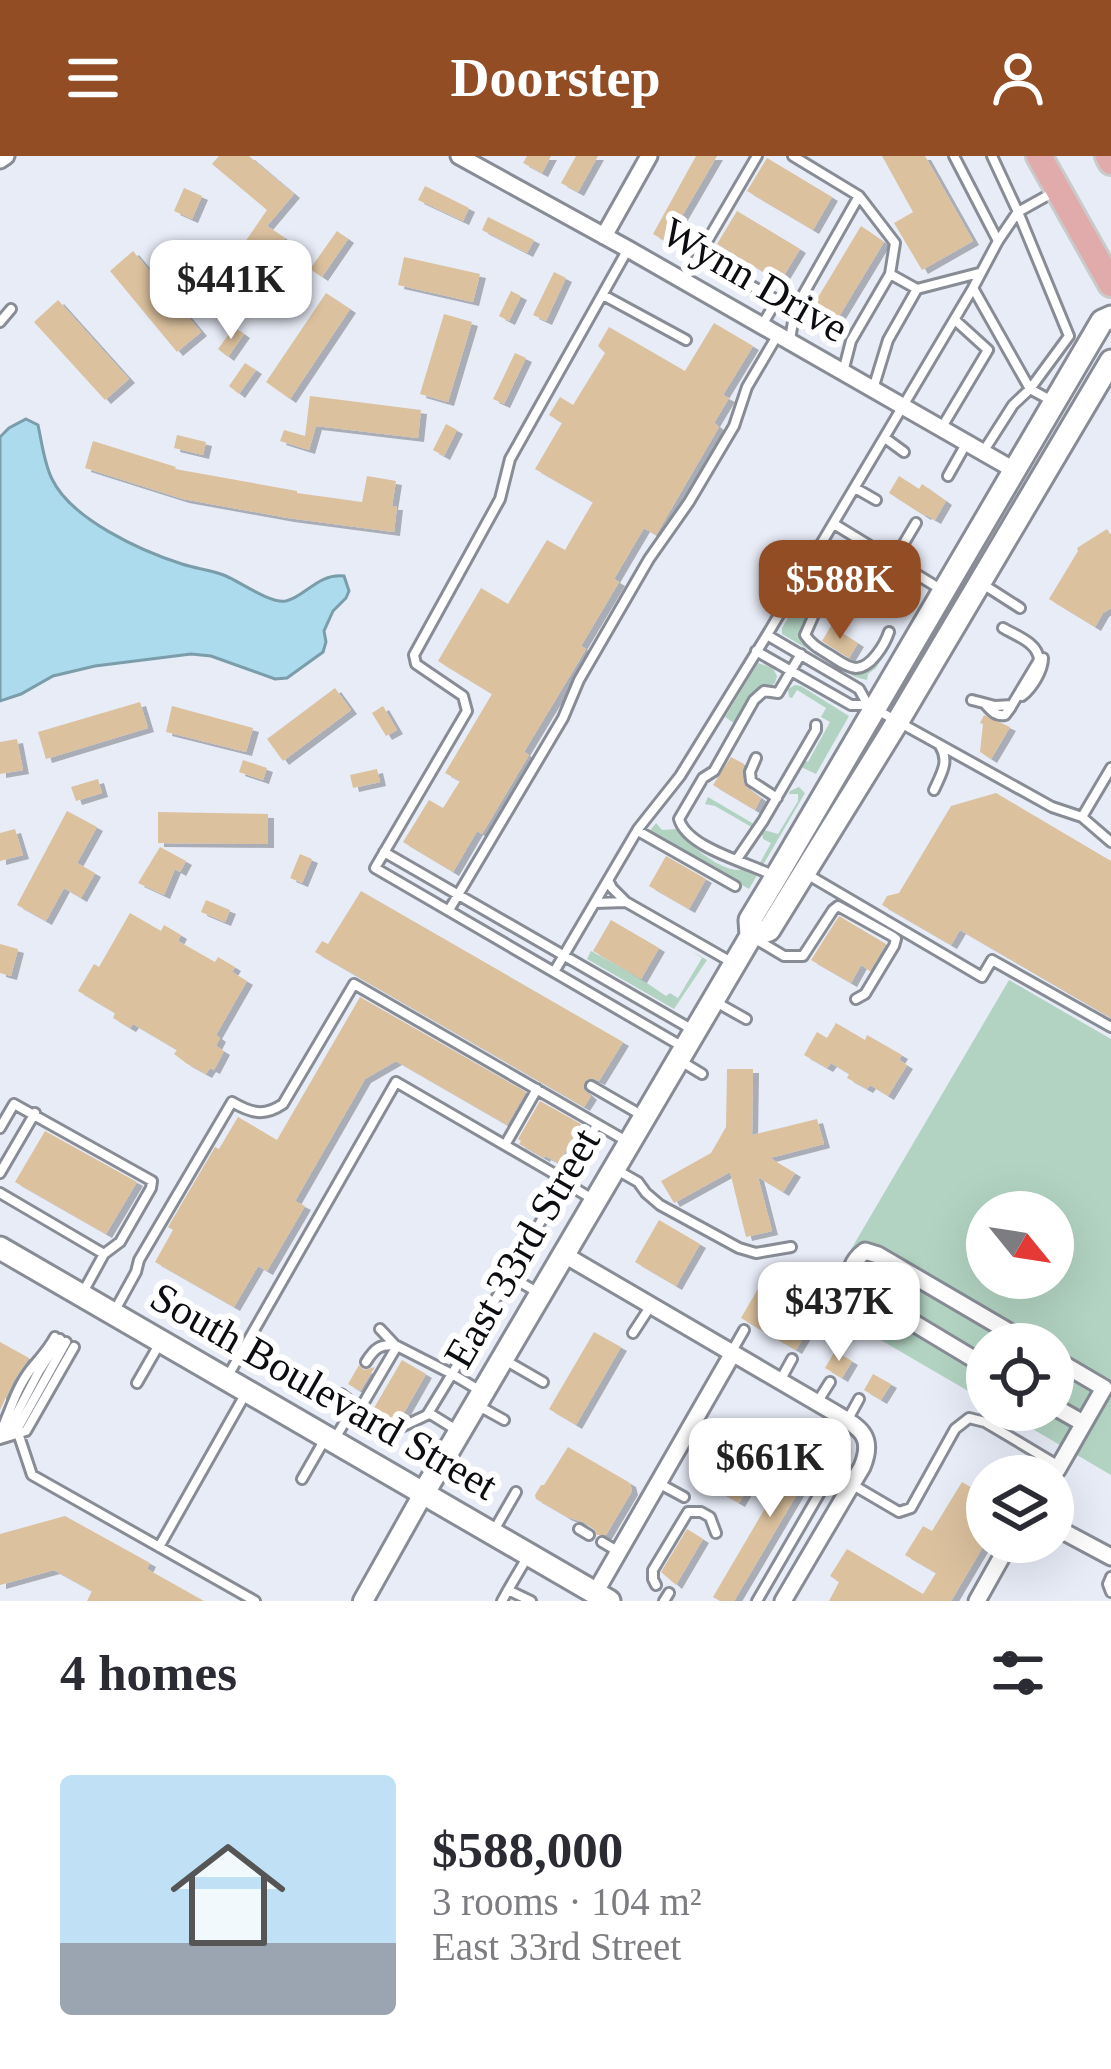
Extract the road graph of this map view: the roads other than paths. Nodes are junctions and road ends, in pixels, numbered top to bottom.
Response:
1 (649, 156) edge
2 (757, 156) edge
3 (793, 156) edge
4 (954, 156) edge
5 (992, 156) edge
6 (1039, 156) edge
7 (470, 159) edge
8 (1058, 190) junction
9 (859, 196) junction
10 (1018, 212) junction
11 (1081, 230) junction
12 (604, 236) junction
13 (1111, 240) edge
14 (998, 241) junction
15 (628, 249) junction
16 (698, 256) junction
17 (981, 273) junction
18 (890, 274) junction
19 (684, 281) junction
20 (1111, 284) edge
21 (973, 288) junction
22 (917, 289) junction
23 (602, 295) junction
24 (777, 299) junction
25 (11, 309) dead end
26 (795, 309) junction
27 (1111, 317) edge
28 (955, 320) junction
29 (0, 322) edge
30 (762, 326) junction
31 (784, 338) junction
32 (686, 340) dead end
33 (1076, 344) junction
34 (1111, 361) edge
35 (843, 372) junction
36 (873, 389) junction
37 (1030, 389) junction
38 (1054, 402) junction
39 (904, 407) junction
40 (941, 428) junction
41 (885, 438) junction
42 (967, 443) junction
43 (904, 452) dead end
44 (983, 452) junction
45 (1014, 470) junction
46 (948, 476) dead end
47 (855, 488) junction
48 (876, 500) dead end
49 (916, 523) dead end
50 (834, 524) junction
51 (895, 560) junction
52 (811, 562) junction
53 (840, 579) dead end
54 (980, 583) junction
55 (882, 586) dead end
56 (943, 591) junction
57 (830, 597) dead end
58 (1020, 608) dead end
59 (1003, 628) dead end
60 (889, 632) dead end
61 (767, 635) junction
62 (756, 651) junction
63 (800, 654) junction
64 (790, 671) junction
65 (973, 700) dead end
66 (871, 707) junction
67 (898, 722) junction
68 (816, 724) dead end
69 (940, 745) junction
70 (756, 758) dead end
71 (1111, 768) edge
72 (934, 790) dead end
73 (777, 798) junction
74 (1082, 817) junction
75 (638, 831) junction
76 (1111, 842) edge
77 (384, 852) junction
78 (737, 859) junction
79 (803, 872) junction
80 (776, 877) junction
81 (608, 880) junction
82 (735, 886) dead end
83 (458, 895) junction
84 (626, 902) junction
85 (595, 903) junction
86 (448, 910) junction
87 (751, 936) junction
88 (564, 956) junction
89 (734, 963) junction
90 (554, 972) junction
91 (856, 999) dead end
92 (713, 1000) junction
93 (746, 1019) dead end
94 (1111, 1027) edge
95 (686, 1046) junction
96 (702, 1074) dead end
97 (592, 1086) dead end
98 (537, 1089) junction
99 (35, 1113) junction
100 (644, 1117) junction
101 (598, 1125) junction
102 (0, 1128) edge
103 (629, 1143) junction
104 (505, 1145) junction
105 (614, 1168) junction
106 (0, 1174) edge
107 (564, 1181) junction
108 (0, 1193) edge
109 (595, 1200) junction
110 (791, 1247) dead end
111 (0, 1248) edge
112 (104, 1254) junction
113 (563, 1255) junction
114 (509, 1276) junction
115 (540, 1294) junction
116 (81, 1295) junction
117 (651, 1306) junction
118 (113, 1314) junction
119 (994, 1323) edge
120 (380, 1329) dead end
121 (744, 1330) dead end
122 (633, 1333) dead end
123 (160, 1341) junction
124 (397, 1346) junction
125 (732, 1353) junction
126 (966, 1354) edge
127 (502, 1359) junction
128 (793, 1359) dead end
129 (366, 1363) dead end
130 (1074, 1370) edge
131 (452, 1373) junction
132 (226, 1379) junction
133 (780, 1381) junction
134 (543, 1382) dead end
135 (830, 1382) dead end
136 (136, 1383) dead end
137 (352, 1387) dead end
138 (247, 1392) junction
139 (479, 1398) junction
140 (860, 1400) dead end
141 (818, 1402) junction
142 (360, 1409) junction
143 (428, 1413) junction
144 (1074, 1419) edge
145 (504, 1420) dead end
146 (848, 1420) junction
147 (1083, 1424) junction
148 (459, 1431) junction
149 (7, 1436) edge
150 (329, 1439) junction
151 (1040, 1455) edge
152 (1065, 1455) edge
153 (840, 1458) dead end
154 (302, 1479) dead end
155 (659, 1483) junction
156 (851, 1485) junction
157 (515, 1492) dead end
158 (423, 1494) junction
159 (684, 1498) dead end
160 (578, 1529) dead end
161 (492, 1533) junction
162 (716, 1533) dead end
163 (589, 1535) dead end
164 (1074, 1535) edge
165 (602, 1542) dead end
166 (159, 1546) junction
167 (619, 1552) junction
168 (529, 1555) junction
169 (1111, 1557) edge
170 (998, 1563) edge
171 (1111, 1577) edge
172 (656, 1585) dead end
173 (508, 1590) junction
174 (1111, 1592) edge
175 (593, 1596) edge
176 (255, 1601) edge
177 (363, 1601) edge
178 (502, 1601) edge
179 (531, 1601) edge
180 (757, 1601) edge
181 (783, 1601) edge
182 (977, 1601) edge

1 - 12 street
2 - 16 lane
3 - 9 lane
4 - 14 lane
5 - 10 lane
6 - 8 main road
7 - 12 street, Wynn Drive
8 - 10 lane
8 - 11 main road
9 - 18 lane
9 - 26 lane
10 - 14 lane
10 - 33 lane
11 - 13 main road
11 - 20 main road
12 - 15 street, Wynn Drive
14 - 17 lane
15 - 19 street, Wynn Drive
15 - 23 lane
16 - 19 lane
16 - 24 lane
17 - 21 lane
17 - 22 lane
18 - 22 lane
18 - 35 lane
19 - 30 street, Wynn Drive
21 - 28 lane
21 - 37 lane
22 - 36 lane
23 - 32 lane
23 - 77 lane
24 - 26 lane
24 - 30 lane
25 - 29 lane
26 - 31 lane
27 - 33 main road, East 33rd Street
28 - 39 lane
28 - 40 lane
30 - 31 street, Wynn Drive
31 - 35 street, Wynn Drive
31 - 83 lane
33 - 37 lane
33 - 38 main road, East 33rd Street
34 - 54 main road, East 33rd Street
35 - 36 street, Wynn Drive
36 - 39 street, Wynn Drive
37 - 38 lane
37 - 44 lane
38 - 45 main road, East 33rd Street
39 - 40 street, Wynn Drive
39 - 41 lane
40 - 42 street, Wynn Drive
41 - 43 lane
41 - 47 lane
42 - 44 street, Wynn Drive
42 - 46 lane
44 - 45 street, Wynn Drive
45 - 56 main road, East 33rd Street
47 - 48 lane
47 - 50 lane
49 - 51 lane
50 - 51 lane
50 - 52 lane
51 - 55 lane
51 - 56 lane
52 - 53 lane
52 - 61 lane
54 - 58 lane
54 - 67 main road, East 33rd Street
56 - 66 main road, East 33rd Street
57 - 60 lane
59 - 65 lane
61 - 62 lane
61 - 63 lane
62 - 64 lane
62 - 75 lane
63 - 64 lane
63 - 66 lane
64 - 66 lane
64 - 78 lane
66 - 67 lane
66 - 80 main road, East 33rd Street
67 - 69 lane
67 - 79 main road, East 33rd Street
68 - 73 lane
69 - 72 lane
69 - 74 lane
70 - 73 lane
71 - 74 lane
73 - 78 lane
74 - 76 lane
75 - 81 lane
75 - 82 lane
77 - 83 lane
77 - 86 lane
78 - 80 lane
79 - 87 main road, East 33rd Street
79 - 94 lane
80 - 87 main road, East 33rd Street
81 - 84 lane
81 - 85 lane
83 - 86 lane
83 - 88 lane
84 - 85 lane
84 - 89 lane
85 - 88 lane
86 - 90 lane
87 - 89 main road, East 33rd Street
87 - 91 lane
88 - 90 lane
88 - 95 lane
89 - 92 main road, East 33rd Street
90 - 95 lane
92 - 93 lane
92 - 95 main road, East 33rd Street
95 - 96 lane
95 - 100 main road, East 33rd Street
97 - 100 lane
98 - 101 lane
98 - 104 lane
98 - 118 lane
99 - 102 lane
99 - 106 lane
99 - 112 lane
100 - 103 main road, East 33rd Street
101 - 103 lane
101 - 107 lane
103 - 105 main road, East 33rd Street
104 - 107 lane
104 - 132 lane
105 - 109 main road, East 33rd Street
105 - 110 lane
107 - 109 lane
107 - 114 lane
108 - 112 lane
109 - 113 main road, East 33rd Street
111 - 116 main road, South Boulevard Street
112 - 116 lane
113 - 115 main road, East 33rd Street
113 - 117 street
114 - 115 lane
114 - 131 lane
115 - 127 main road, East 33rd Street
116 - 118 main road, South Boulevard Street
117 - 122 lane
117 - 125 street
118 - 123 main road, South Boulevard Street
119 - 126 street
120 - 124 lane
121 - 125 lane
123 - 132 main road, South Boulevard Street
123 - 136 lane
124 - 129 lane
124 - 131 lane
124 - 142 lane
125 - 133 street
125 - 155 street
127 - 134 lane
127 - 139 main road, East 33rd Street
128 - 133 lane
130 - 147 street
131 - 139 lane
131 - 143 lane
132 - 138 main road, South Boulevard Street
133 - 141 street
135 - 141 lane
137 - 142 lane
138 - 150 main road, South Boulevard Street
138 - 166 lane
139 - 145 lane
139 - 148 main road, East 33rd Street
140 - 146 lane
141 - 146 street
142 - 143 lane
142 - 150 lane
143 - 148 lane
144 - 147 street
146 - 156 street
147 - 152 street
148 - 158 main road, East 33rd Street
149 - 149 lane
149 - 166 lane
150 - 154 lane
150 - 158 main road, South Boulevard Street
151 - 156 lane
153 - 180 lane
155 - 159 lane
155 - 167 street
156 - 181 street
157 - 161 lane
158 - 161 main road, South Boulevard Street
158 - 177 street, East 33rd Street
160 - 163 lane
161 - 168 main road, South Boulevard Street
162 - 172 lane
164 - 169 street
165 - 167 lane
166 - 176 lane
167 - 175 street
168 - 173 lane
168 - 175 main road, South Boulevard Street
170 - 182 street
171 - 174 lane
173 - 178 lane
173 - 179 lane

